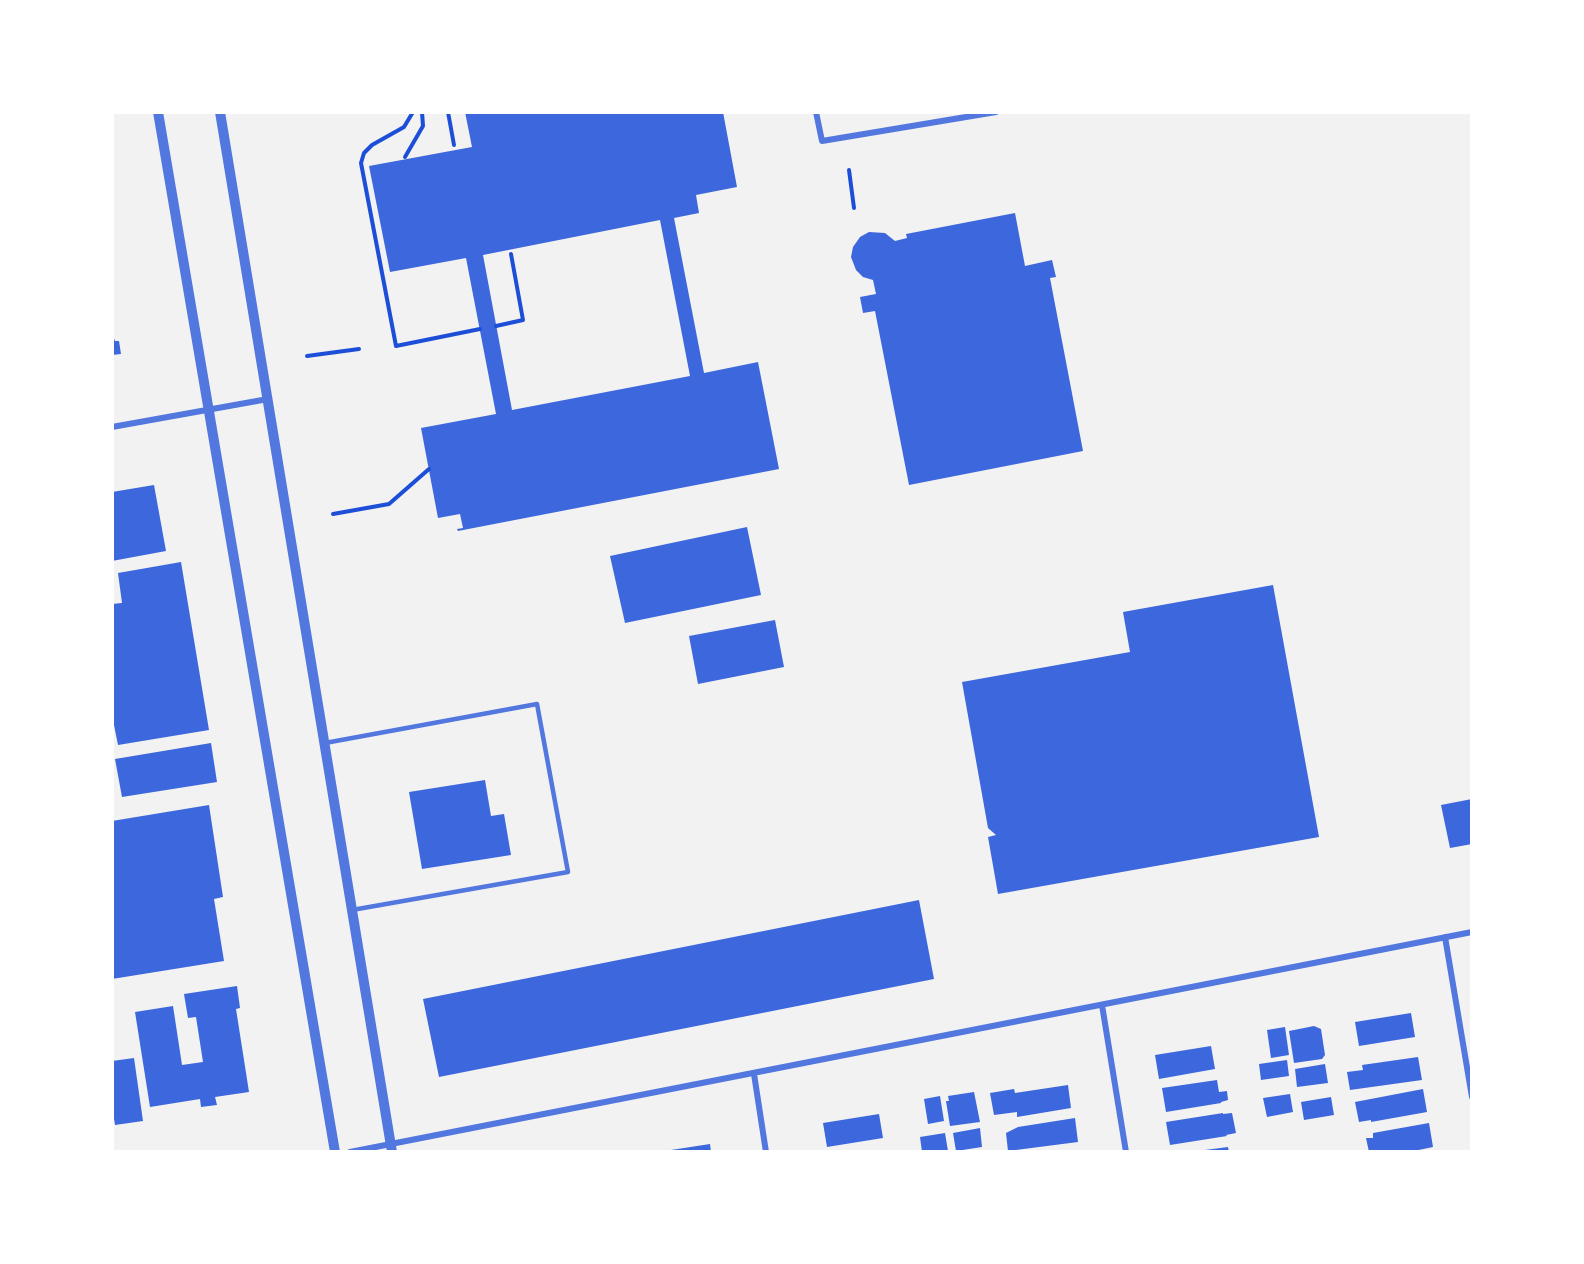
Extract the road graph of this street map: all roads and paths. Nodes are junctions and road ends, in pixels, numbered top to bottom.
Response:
1 (158, 112) edge
2 (220, 112) edge
3 (413, 112) edge
4 (422, 112) edge
5 (447, 112) edge
6 (816, 112) edge
7 (996, 112) edge
8 (454, 145) dead end
9 (405, 157) dead end
10 (849, 170) dead end
11 (854, 208) dead end
12 (511, 254) dead end
13 (496, 326) dead end
14 (480, 329) dead end
15 (390, 343) dead end
16 (396, 346) junction
17 (359, 349) dead end
18 (307, 356) dead end
19 (268, 399) junction
20 (209, 409) junction
21 (112, 427) edge
22 (429, 469) dead end
23 (333, 514) dead end
24 (325, 743) junction
25 (352, 910) junction
26 (1472, 932) edge
27 (1445, 937) junction
28 (1102, 1005) junction
29 (754, 1074) junction
30 (1472, 1097) edge
31 (392, 1147) edge
32 (335, 1152) edge
33 (350, 1152) edge
34 (766, 1152) edge
35 (1126, 1152) edge

1 - 20 street
2 - 19 street
3 - 16 path
4 - 9 path
5 - 8 path
6 - 7 street
10 - 11 path
12 - 13 path
14 - 16 path
15 - 16 path
17 - 18 path
19 - 20 street
19 - 24 street
20 - 21 street
20 - 32 street
22 - 23 path
24 - 25 street
24 - 25 lane
25 - 31 street
26 - 27 street
27 - 28 street
27 - 30 street
28 - 29 street
28 - 35 street
29 - 31 street
29 - 34 street
31 - 33 street

